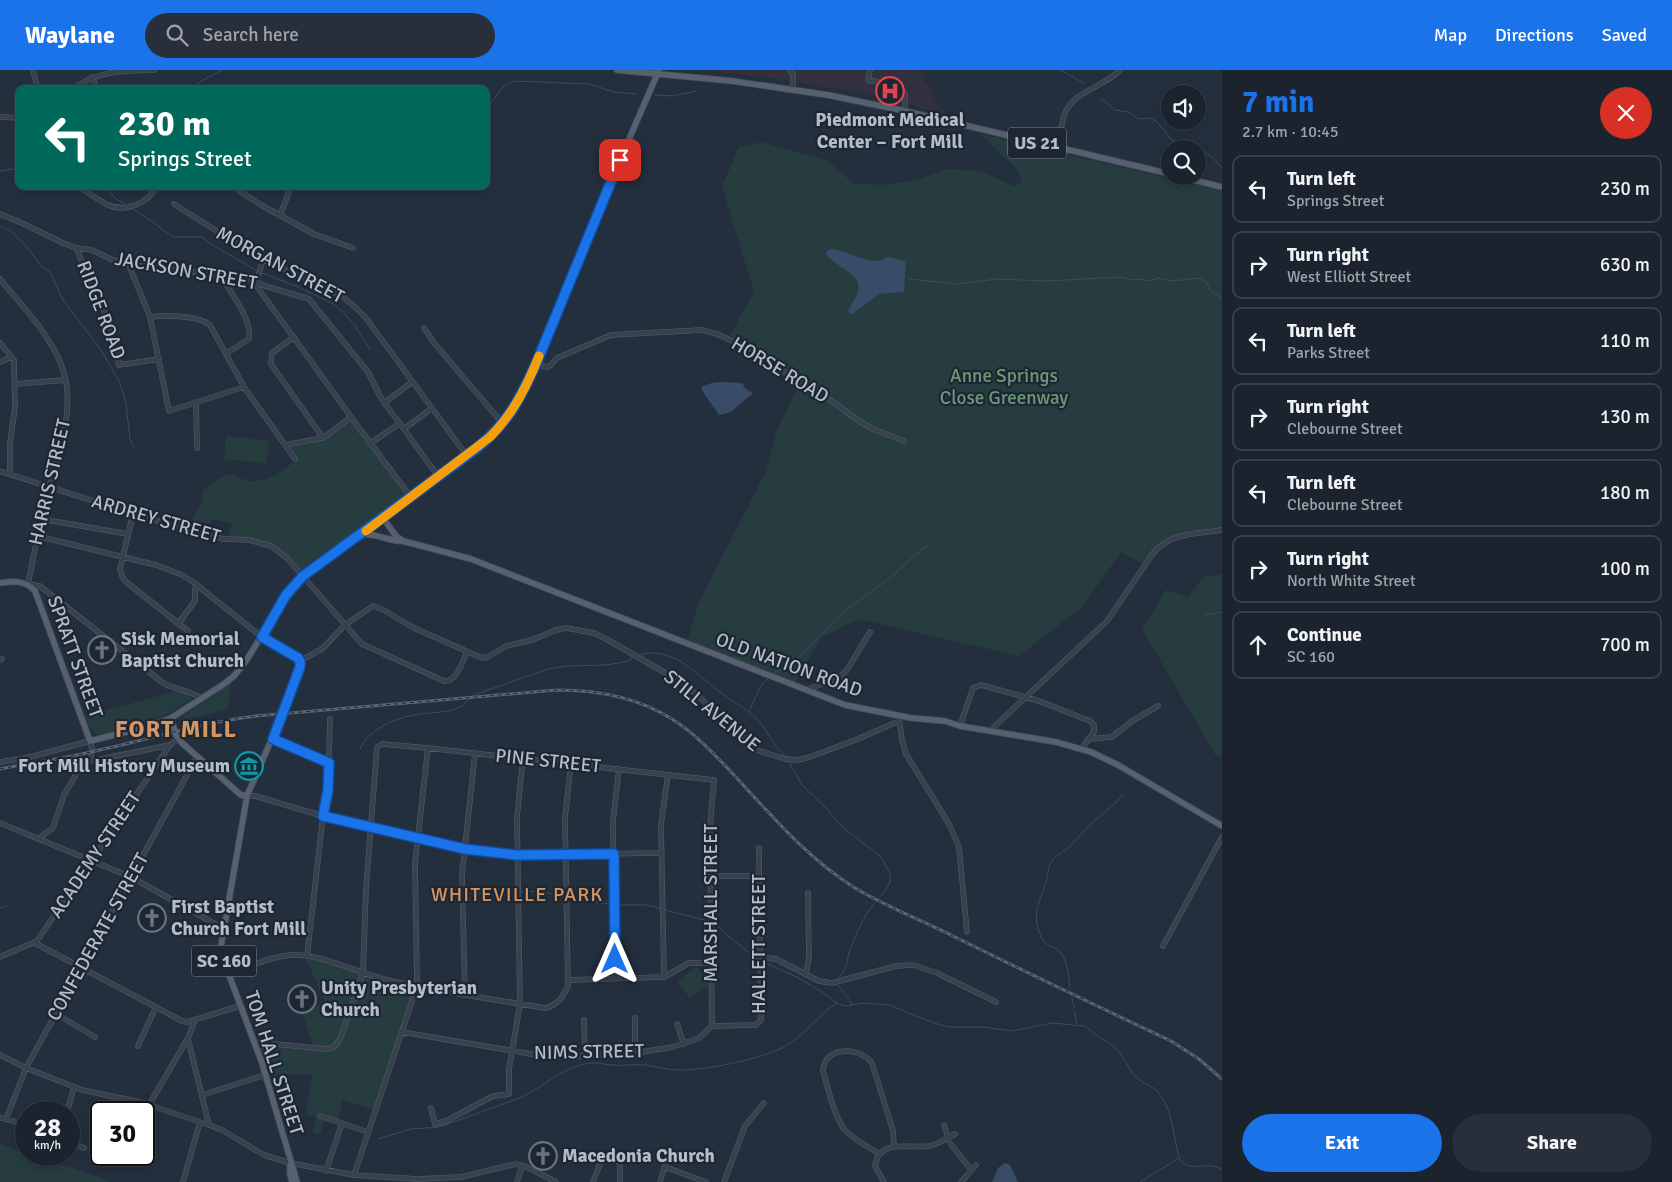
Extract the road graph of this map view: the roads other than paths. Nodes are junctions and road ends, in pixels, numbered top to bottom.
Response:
1 (154, 70) edge
2 (617, 70) edge
3 (790, 70) edge
4 (870, 70) edge
5 (1120, 70) edge
6 (33, 71) edge
7 (658, 71) edge
8 (92, 77) junction
9 (37, 85) edge
10 (79, 85) edge
11 (95, 85) edge
12 (793, 90) junction
13 (905, 112) junction
14 (0, 117) edge
15 (15, 118) edge
16 (1058, 148) junction
17 (1161, 172) edge
18 (1206, 183) edge
19 (1222, 187) edge
20 (85, 190) edge
21 (155, 190) edge
22 (238, 190) edge
23 (290, 190) edge
24 (174, 204) dead end
25 (0, 214) edge
26 (280, 216) junction
27 (76, 248) junction
28 (353, 248) dead end
29 (263, 260) junction
30 (128, 263) junction
31 (220, 275) junction
32 (0, 279) edge
33 (256, 282) junction
34 (150, 316) junction
35 (424, 328) dead end
36 (294, 337) junction
37 (0, 344) edge
38 (227, 353) junction
39 (11, 357) junction
40 (159, 359) junction
41 (0, 362) edge
42 (536, 364) junction
43 (65, 380) junction
44 (412, 382) junction
45 (15, 384) junction
46 (244, 387) junction
47 (196, 402) junction
48 (384, 403) junction
49 (432, 408) junction
50 (351, 417) junction
51 (400, 423) junction
52 (503, 424) junction
53 (404, 429) junction
54 (324, 438) junction
55 (904, 441) dead end
56 (371, 443) junction
57 (285, 445) junction
58 (197, 448) dead end
59 (467, 456) junction
60 (295, 459) dead end
61 (0, 470) edge
62 (10, 474) junction
63 (438, 476) junction
64 (49, 486) junction
65 (410, 496) junction
66 (133, 514) junction
67 (383, 518) junction
68 (41, 520) junction
69 (1222, 530) edge
70 (128, 534) junction
71 (359, 535) junction
72 (37, 536) junction
73 (403, 541) junction
74 (122, 556) junction
75 (303, 576) junction
76 (0, 583) edge
77 (28, 584) junction
78 (197, 585) junction
79 (178, 624) junction
80 (345, 625) junction
81 (188, 631) dead end
82 (870, 632) dead end
83 (262, 637) junction
84 (467, 652) junction
85 (300, 661) junction
86 (805, 690) junction
87 (202, 698) junction
88 (1025, 698) junction
89 (1158, 706) dead end
90 (171, 718) junction
91 (898, 718) junction
92 (330, 720) dead end
93 (960, 726) junction
94 (86, 731) junction
95 (991, 731) junction
96 (105, 737) junction
97 (178, 739) junction
98 (273, 739) junction
99 (1088, 739) junction
100 (90, 740) junction
101 (170, 745) junction
102 (428, 748) junction
103 (1082, 748) junction
104 (475, 753) junction
105 (197, 757) junction
106 (523, 758) junction
107 (90, 761) junction
108 (0, 762) edge
109 (329, 763) junction
110 (571, 764) junction
111 (619, 769) junction
112 (668, 775) junction
113 (714, 780) joint
114 (247, 796) junction
115 (323, 816) junction
116 (0, 823) edge
117 (1222, 826) edge
118 (370, 827) junction
119 (1222, 837) edge
120 (418, 838) junction
121 (38, 839) junction
122 (759, 848) dead end
123 (465, 849) junction
124 (662, 853) junction
125 (614, 854) junction
126 (517, 855) junction
127 (566, 855) junction
128 (91, 860) junction
129 (710, 876) junction
130 (759, 876) junction
131 (131, 877) junction
132 (808, 893) dead end
133 (224, 928) junction
134 (967, 932) dead end
135 (35, 943) junction
136 (1163, 946) dead end
137 (307, 956) junction
138 (0, 957) edge
139 (760, 957) junction
140 (712, 963) junction
141 (81, 968) junction
142 (363, 973) junction
143 (229, 974) junction
144 (806, 974) junction
145 (664, 977) junction
146 (615, 978) junction
147 (568, 980) junction
148 (417, 986) junction
149 (465, 994) junction
150 (996, 1002) dead end
151 (520, 1004) junction
152 (240, 1006) junction
153 (156, 1007) junction
154 (56, 1014) junction
155 (635, 1018) dead end
156 (194, 1020) junction
157 (584, 1020) dead end
158 (677, 1024) dead end
159 (712, 1026) junction
160 (402, 1032) junction
161 (95, 1037) dead end
162 (188, 1038) junction
163 (684, 1044) junction
164 (255, 1045) junction
165 (138, 1046) dead end
166 (512, 1051) junction
167 (635, 1053) junction
168 (585, 1055) junction
169 (0, 1056) edge
170 (26, 1068) junction
171 (265, 1074) junction
172 (74, 1087) junction
173 (202, 1095) junction
174 (70, 1101) edge
175 (132, 1101) edge
176 (151, 1101) edge
177 (764, 1103) dead end
178 (155, 1107) edge
179 (431, 1108) dead end
180 (320, 1116) dead end
181 (0, 1118) edge
182 (6, 1119) junction
183 (15, 1122) edge
184 (200, 1122) junction
185 (342, 1123) junction
186 (209, 1125) junction
187 (944, 1125) dead end
188 (368, 1132) junction
189 (954, 1134) dead end
190 (948, 1138) junction
191 (80, 1146) edge
192 (894, 1147) junction
193 (84, 1148) dead end
194 (670, 1149) dead end
195 (880, 1154) junction
196 (290, 1163) junction
197 (976, 1165) dead end
198 (522, 1166) junction
199 (664, 1167) junction
200 (326, 1170) junction
201 (971, 1170) junction
202 (354, 1175) junction
203 (402, 1180) edge
204 (461, 1180) edge
205 (183, 1182) edge
206 (292, 1182) edge
207 (297, 1182) edge
208 (517, 1182) edge
209 (556, 1182) edge
210 (593, 1182) edge
211 (620, 1182) edge
212 (660, 1182) edge
213 (706, 1182) edge
214 (724, 1182) edge
215 (884, 1182) edge
216 (961, 1182) edge

1 - 8 street
2 - 7 main road, US 21
3 - 12 street
4 - 13 street
5 - 16 street
6 - 9 street
7 - 12 main road, US 21
7 - 42 main road
8 - 10 street
8 - 11 street
12 - 13 main road, US 21
13 - 16 main road, US 21
14 - 15 street
16 - 17 main road, US 21
18 - 19 main road
20 - 21 street
22 - 26 street
23 - 26 street
24 - 29 street, MORGAN STREET
25 - 27 street, JACKSON STREET
26 - 28 street
27 - 30 street, JACKSON STREET
27 - 40 street, RIDGE ROAD
29 - 33 street
29 - 44 street, MORGAN STREET
30 - 31 street, JACKSON STREET
30 - 34 street
31 - 33 street, JACKSON STREET
31 - 38 street
32 - 43 street, HARRIS STREET
33 - 36 street
33 - 48 street, JACKSON STREET
34 - 38 street
34 - 40 street
35 - 52 street
36 - 50 street
36 - 54 street
37 - 39 street
38 - 46 street
39 - 41 street
39 - 45 street
40 - 47 street
42 - 52 main road
42 - 55 street, HORSE ROAD
43 - 45 street
43 - 64 street, HARRIS STREET
44 - 48 street
44 - 49 street, MORGAN STREET
45 - 62 street
46 - 47 street
46 - 57 street
47 - 58 street
48 - 51 street, JACKSON STREET
49 - 53 street
49 - 59 street, MORGAN STREET
50 - 54 street
50 - 56 street
51 - 53 street, JACKSON STREET
51 - 56 street
52 - 59 main road
53 - 63 street, JACKSON STREET
54 - 57 street
56 - 65 street
57 - 60 street
59 - 63 main road
61 - 62 street, ARDREY STREET
62 - 64 street, ARDREY STREET
63 - 65 main road
64 - 66 street, ARDREY STREET
64 - 68 street, HARRIS STREET
65 - 67 main road
66 - 70 street
66 - 75 street, ARDREY STREET
67 - 71 main road
67 - 73 main road
68 - 70 street
68 - 72 street, HARRIS STREET
69 - 88 street
70 - 74 street
71 - 73 main road, OLD NATION ROAD
71 - 75 main road
72 - 74 street
72 - 77 street, HARRIS STREET
73 - 86 main road, OLD NATION ROAD
74 - 78 street
74 - 79 street
75 - 80 street, ARDREY STREET
75 - 83 main road
76 - 77 main road, SPRATT STREET
77 - 87 street
77 - 94 main road, SPRATT STREET
78 - 79 street
78 - 83 street
79 - 81 street
80 - 84 street, STILL AVENUE
80 - 84 street, ARDREY STREET
80 - 85 street
82 - 86 street
83 - 85 main road
83 - 87 main road
84 - 91 street, STILL AVENUE
85 - 98 main road, TOM HALL STREET, bridge
86 - 91 main road, OLD NATION ROAD
87 - 90 main road
88 - 93 street
88 - 95 street
88 - 99 street
89 - 99 street
90 - 96 main road
90 - 97 main road
91 - 93 main road, OLD NATION ROAD
91 - 134 street
92 - 109 street
93 - 95 main road, OLD NATION ROAD
94 - 96 main road
94 - 100 main road, SPRATT STREET
95 - 103 main road, OLD NATION ROAD
96 - 100 main road
97 - 101 street, ACADEMY STREET
97 - 105 main road
98 - 109 street
98 - 114 main road, TOM HALL STREET
99 - 103 street
100 - 107 street
100 - 108 street
101 - 107 street
101 - 128 street, ACADEMY STREET
102 - 104 street, PINE STREET
102 - 118 street, PINE STREET
102 - 120 street
103 - 117 main road, OLD NATION ROAD
104 - 106 street, PINE STREET
104 - 123 street
105 - 114 main road
105 - 131 street, CONFEDERATE STREET
106 - 110 street, PINE STREET
106 - 126 street
107 - 121 street
109 - 115 street
110 - 111 street, PINE STREET
110 - 127 street
111 - 112 street, PINE STREET
111 - 125 street
112 - 113 street, PINE STREET
112 - 124 street
113 - 129 street, MARSHALL STREET
114 - 115 street
114 - 133 main road, TOM HALL STREET / SC 160
115 - 118 street
115 - 137 street
116 - 121 street
118 - 120 street
118 - 142 street
119 - 136 street
120 - 123 street
120 - 148 street
121 - 128 street
122 - 130 street, HALLETT STREET
123 - 126 street
123 - 149 street
124 - 125 street
124 - 145 street
125 - 127 street
125 - 146 street
126 - 127 street
126 - 151 street
127 - 147 street
128 - 131 street
128 - 135 street, ACADEMY STREET
129 - 130 street
129 - 140 street, MARSHALL STREET
130 - 139 street, HALLETT STREET
131 - 133 street
131 - 141 street, CONFEDERATE STREET
132 - 144 street
133 - 143 main road, TOM HALL STREET / SC 160
135 - 138 street
135 - 141 street
137 - 142 street
137 - 143 street
139 - 144 street
139 - 159 street, HALLETT STREET
140 - 145 street
140 - 159 street, MARSHALL STREET
141 - 153 street
141 - 154 street, CONFEDERATE STREET
142 - 148 street
142 - 164 street
143 - 152 main road, TOM HALL STREET / SC 160
144 - 150 street
145 - 146 street
146 - 147 street
147 - 151 street
148 - 149 street
148 - 160 street
149 - 151 street
151 - 166 street
152 - 156 street
152 - 164 main road, TOM HALL STREET / SC 160
153 - 156 street
153 - 165 street
154 - 161 street
154 - 170 street, CONFEDERATE STREET
155 - 167 street
156 - 162 street
157 - 168 street
158 - 163 street
159 - 163 street, NIMS STREET
160 - 166 street, NIMS STREET
160 - 188 street
162 - 173 street
162 - 176 street
163 - 167 street, NIMS STREET
164 - 171 main road, TOM HALL STREET / SC 160
166 - 168 street, NIMS STREET
166 - 179 street
167 - 168 street, NIMS STREET
169 - 170 street
170 - 172 street
170 - 182 street, CONFEDERATE STREET
171 - 173 street
171 - 196 main road, TOM HALL STREET / SC 160
172 - 174 street
172 - 175 street
173 - 186 street
177 - 214 street
178 - 184 street
180 - 185 street
181 - 182 street
182 - 183 street
184 - 186 street
184 - 205 street
185 - 188 street
185 - 200 street
186 - 196 street
187 - 190 street
188 - 202 street
189 - 190 street
190 - 192 street
190 - 201 street
191 - 193 street
192 - 195 street
192 - 195 street
194 - 199 street
195 - 215 street
196 - 200 street
196 - 206 main road, TOM HALL STREET / SC 160
196 - 207 main road, TOM HALL STREET / SC 160
197 - 201 street
198 - 204 street
198 - 208 street
198 - 209 street
199 - 212 street
199 - 213 street
200 - 202 street
201 - 216 street
202 - 203 street
203 - 204 street
210 - 211 street

